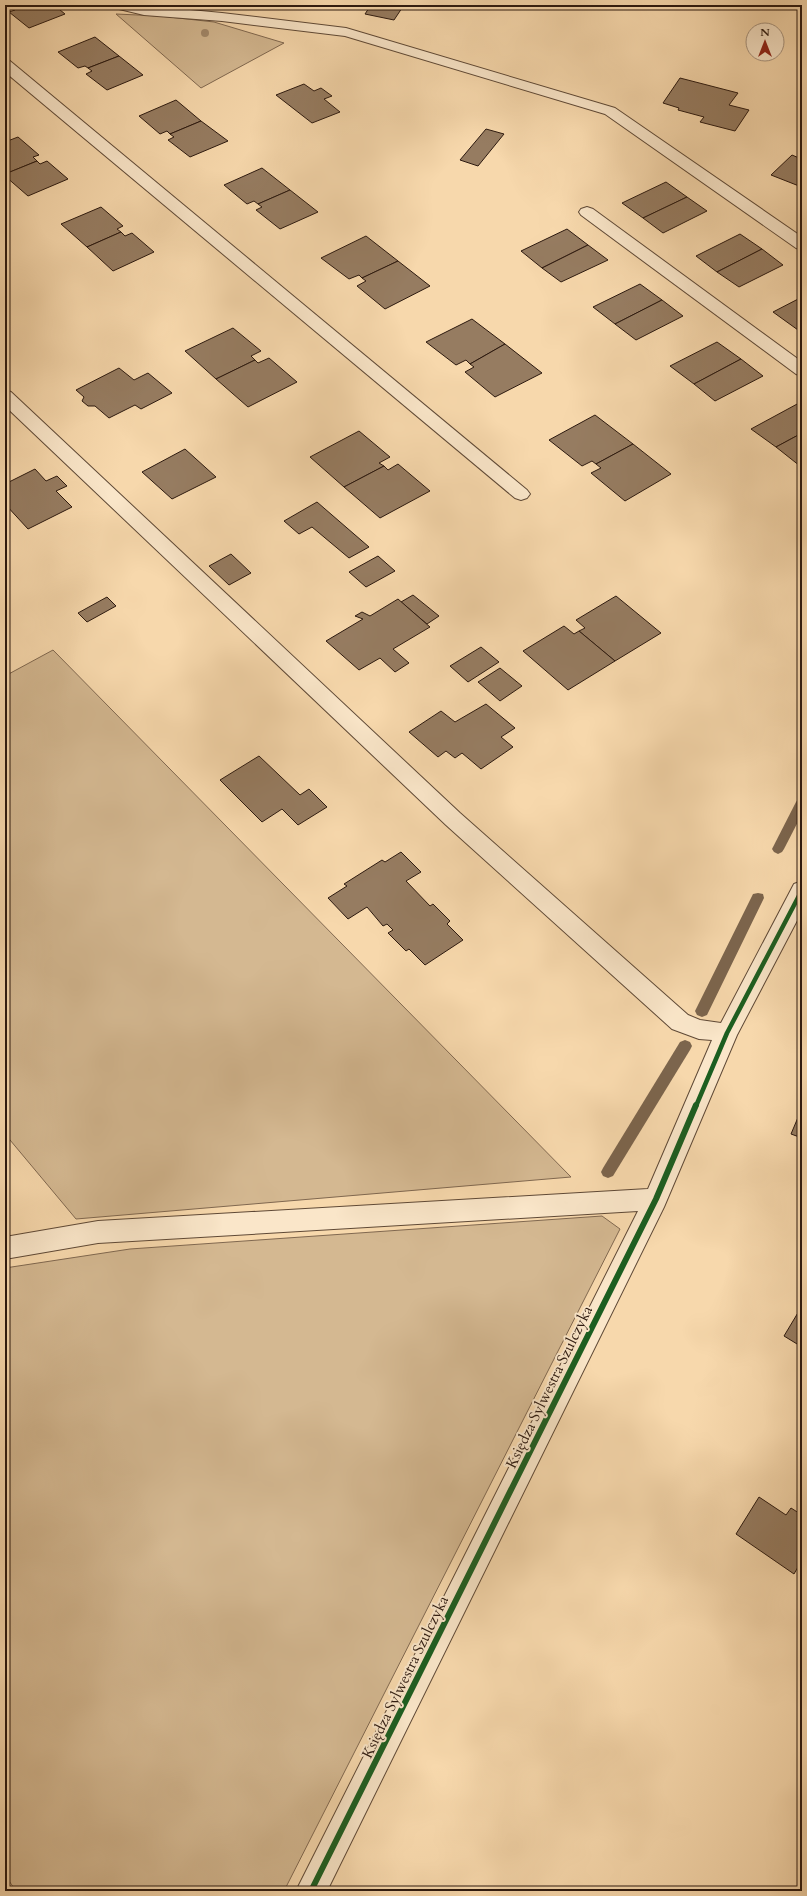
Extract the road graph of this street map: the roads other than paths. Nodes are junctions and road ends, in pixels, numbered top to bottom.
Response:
1 (120, 5) edge
2 (226, 11) edge
3 (5, 64) edge
4 (587, 212) dead end
5 (802, 245) edge
6 (802, 370) edge
7 (5, 396) edge
8 (521, 494) dead end
9 (802, 890) edge
10 (727, 1033) junction
11 (656, 1199) junction
12 (5, 1248) edge
13 (311, 1891) edge

1 - 2 street
2 - 5 street
3 - 8 street
4 - 6 street
7 - 10 street
9 - 10 street, Księdza Sylwestra Szulczyka
10 - 11 street, Księdza Sylwestra Szulczyka
11 - 12 street
11 - 13 street, Księdza Sylwestra Szulczyka

